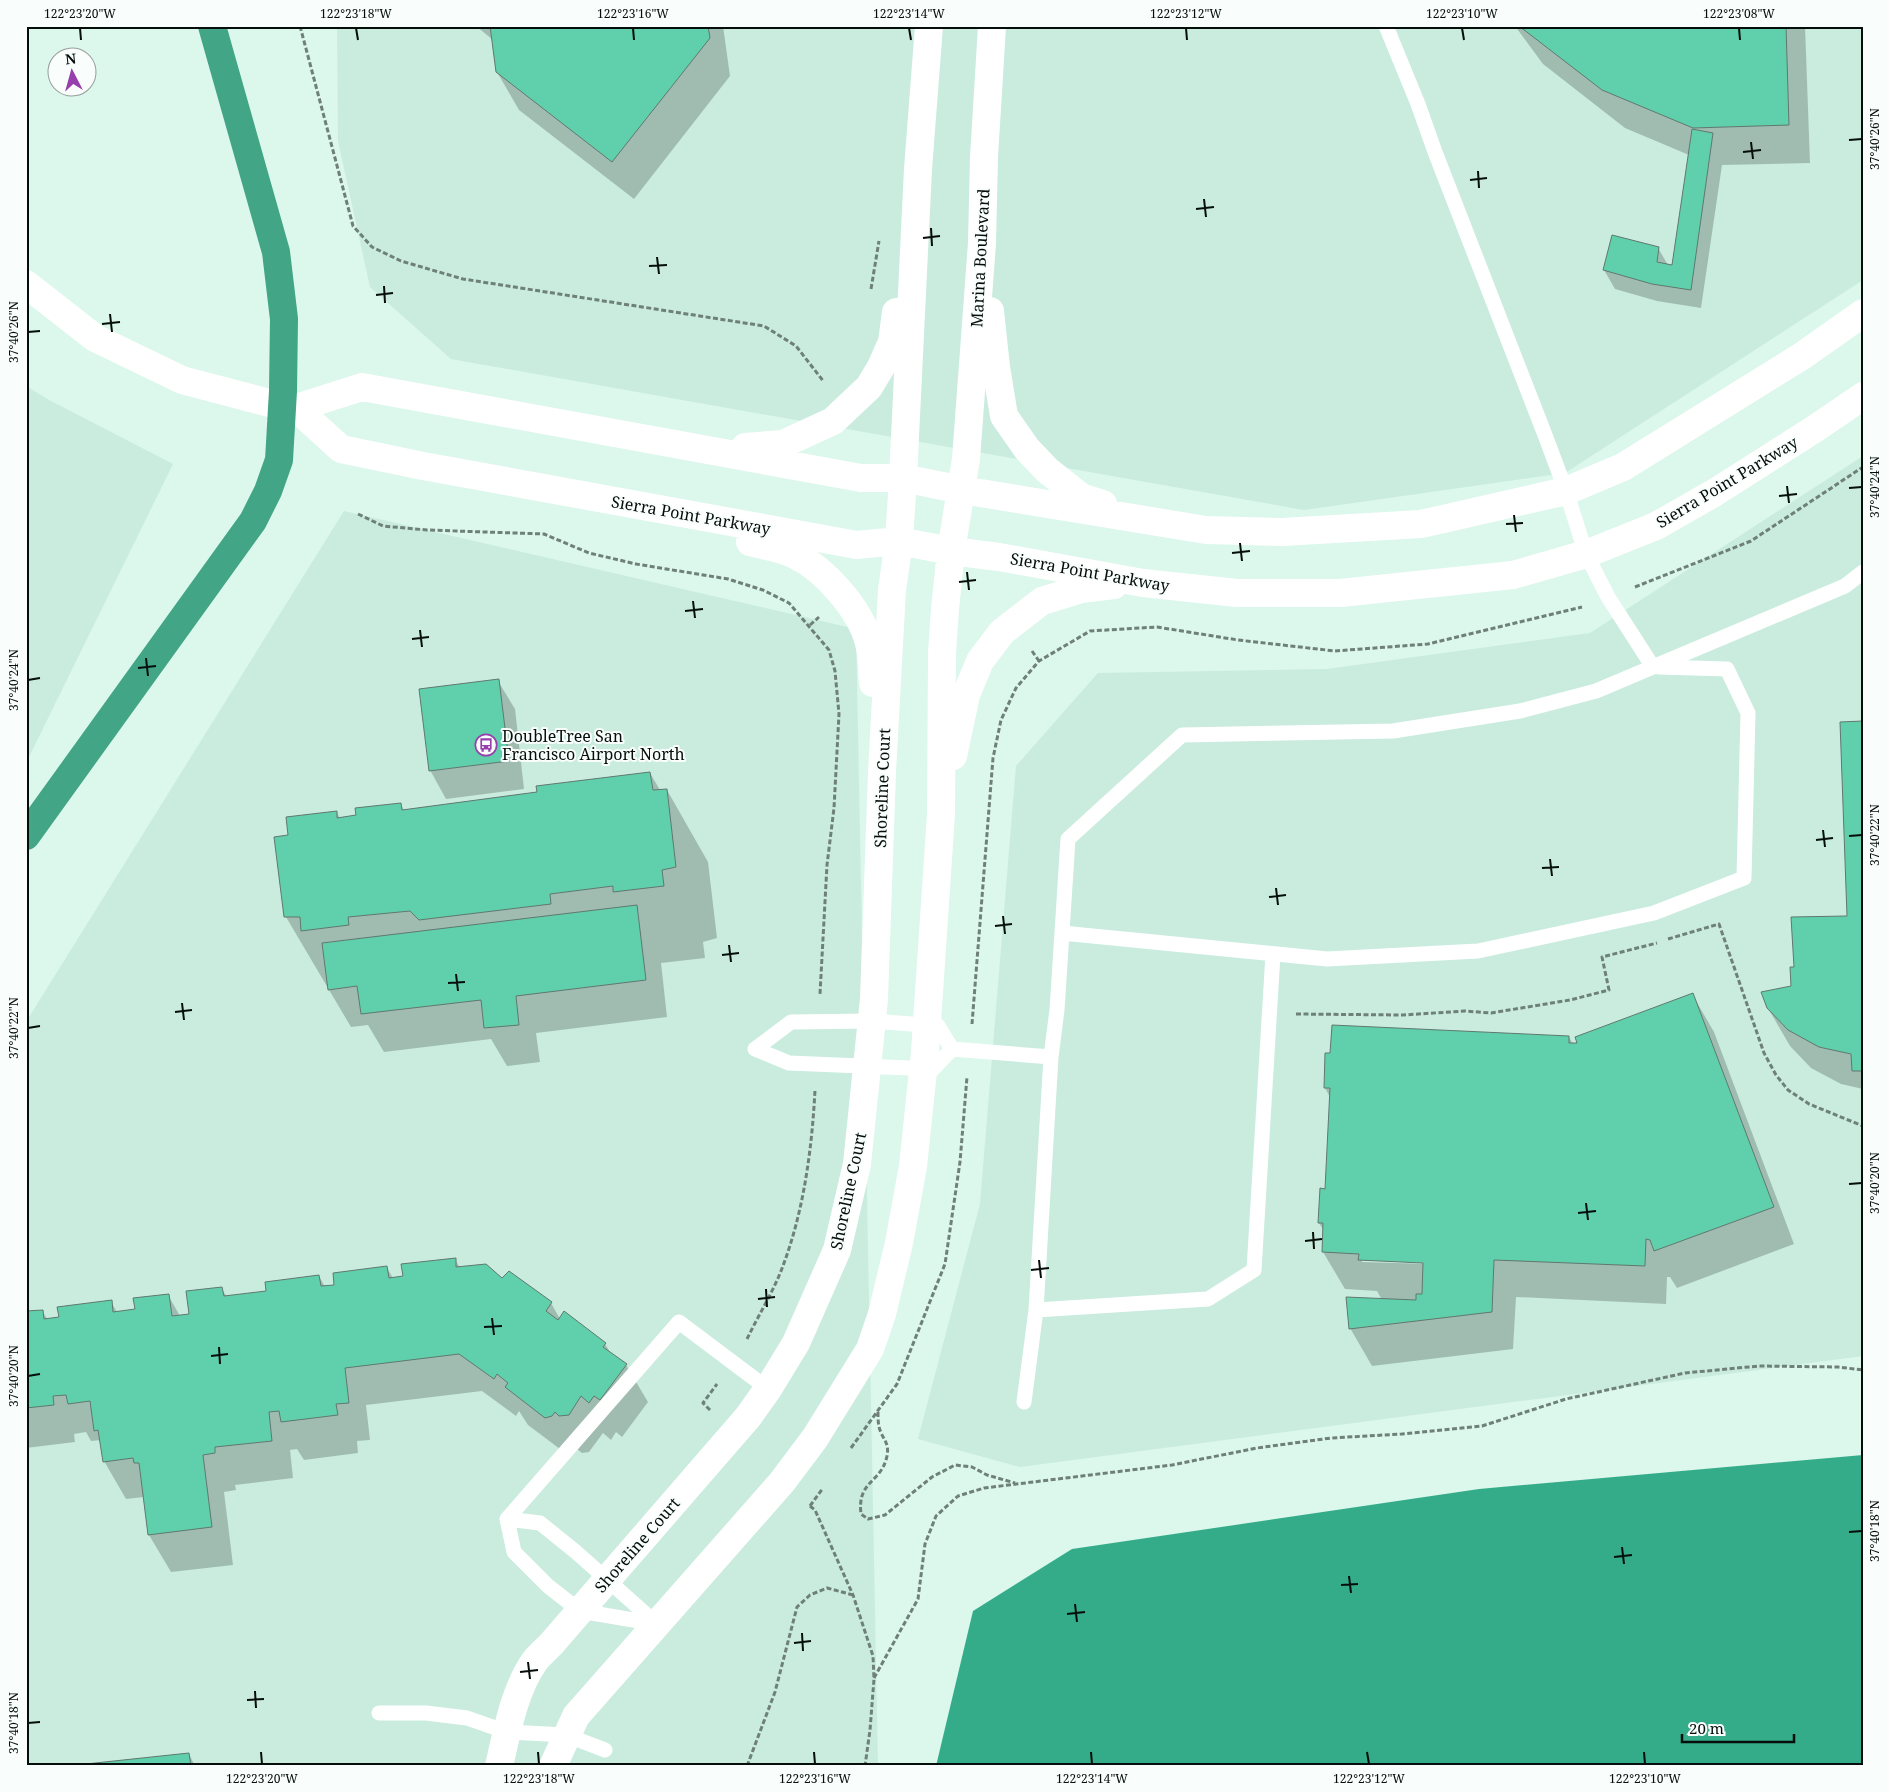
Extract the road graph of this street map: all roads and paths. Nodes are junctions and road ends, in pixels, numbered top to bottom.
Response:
1 (212, 26) edge
2 (300, 26) edge
3 (929, 26) edge
4 (992, 26) edge
5 (1386, 26) edge
6 (918, 169) junction
7 (879, 239) dead end
8 (982, 243) junction
9 (26, 284) edge
10 (869, 296) dead end
11 (1863, 313) edge
12 (829, 388) dead end
13 (1863, 396) edge
14 (289, 407) junction
15 (708, 450) junction
16 (903, 478) junction
17 (962, 490) junction
18 (1566, 491) junction
19 (584, 496) junction
20 (358, 514) dead end
21 (1206, 530) junction
22 (899, 541) junction
23 (951, 551) junction
24 (1586, 554) junction
25 (1863, 572) edge
26 (1143, 583) junction
27 (1653, 667) junction
28 (882, 772) junction
29 (941, 814) junction
30 (26, 836) edge
31 (1062, 933) junction
32 (1273, 954) junction
33 (820, 1000) dead end
34 (1269, 1012) junction
35 (872, 1021) junction
36 (927, 1024) junction
37 (952, 1049) junction
38 (1051, 1057) junction
39 (868, 1068) junction
40 (923, 1069) junction
41 (815, 1093) dead end
42 (1863, 1126) edge
43 (1036, 1310) junction
44 (745, 1343) dead end
45 (1863, 1370) edge
46 (722, 1378) dead end
47 (768, 1389) junction
48 (1024, 1402) dead end
49 (703, 1403) dead end
50 (878, 1411) dead end
51 (1018, 1484) junction
52 (810, 1506) dead end
53 (507, 1519) junction
54 (607, 1580) junction
55 (853, 1595) junction
56 (580, 1611) junction
57 (657, 1624) junction
58 (874, 1679) junction
59 (379, 1713) dead end
60 (507, 1732) junction
61 (566, 1736) junction
62 (605, 1750) dead end
63 (499, 1766) edge
64 (553, 1766) edge
65 (747, 1766) edge
66 (865, 1766) edge

1 - 14 highway
2 - 12 path
3 - 6 street
4 - 8 street, Marina Boulevard
5 - 18 lane
6 - 15 street
6 - 16 street
7 - 10 path
8 - 17 street, Marina Boulevard
8 - 21 street
9 - 14 street, Sierra Point Parkway
11 - 18 street
13 - 24 street, Sierra Point Parkway
14 - 15 street
14 - 19 street, Sierra Point Parkway
14 - 30 highway
15 - 16 street
16 - 17 street
16 - 22 street, Shoreline Court
17 - 21 street
17 - 23 street
18 - 21 street
18 - 24 lane
19 - 22 street, Sierra Point Parkway
19 - 28 street
20 - 33 path
22 - 23 street, Sierra Point Parkway
22 - 28 street, Shoreline Court
23 - 26 street, Sierra Point Parkway
23 - 29 street
24 - 26 street, Sierra Point Parkway
24 - 27 lane
25 - 27 lane
26 - 29 street
27 - 31 lane
27 - 32 lane
28 - 35 street, Shoreline Court
29 - 36 street
31 - 32 lane
31 - 38 lane
32 - 34 lane
34 - 42 path
34 - 43 lane
35 - 36 lane
35 - 39 street, Shoreline Court
35 - 39 lane
36 - 37 lane
36 - 40 street
37 - 38 lane
37 - 40 lane
38 - 43 lane
39 - 40 lane
39 - 47 street, Shoreline Court
40 - 57 street
41 - 44 path
43 - 48 lane
45 - 51 path
46 - 49 path
47 - 53 lane
47 - 54 street, Shoreline Court
50 - 51 path
51 - 58 path
52 - 55 path
53 - 54 lane
53 - 56 lane
54 - 56 street, Shoreline Court
54 - 57 lane
55 - 58 path
55 - 65 path
56 - 57 lane
56 - 60 street, Shoreline Court
57 - 61 street
58 - 66 path
59 - 60 lane
60 - 61 lane
60 - 63 street, Shoreline Court
61 - 62 lane
61 - 64 street

